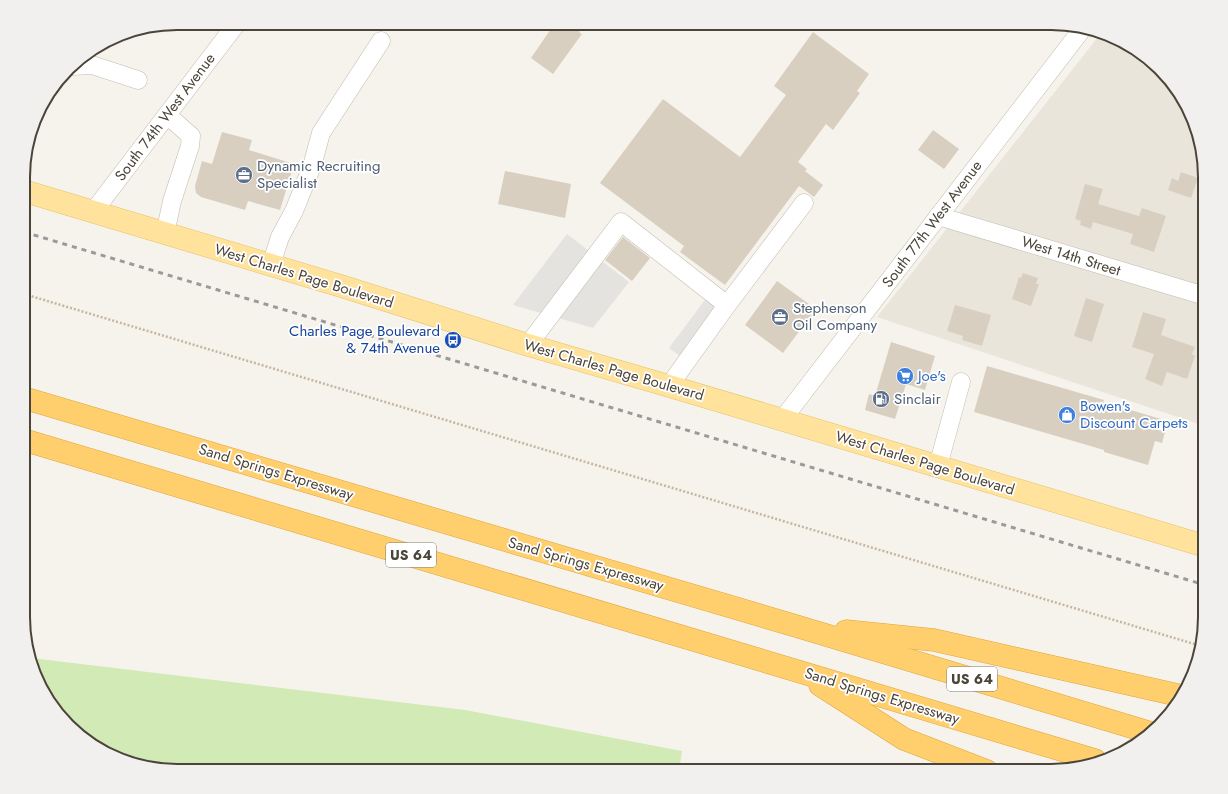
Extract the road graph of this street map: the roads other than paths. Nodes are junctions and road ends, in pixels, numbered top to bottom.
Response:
1 (232, 30) edge
2 (1079, 33) edge
3 (380, 41) dead end
4 (80, 66) edge
5 (138, 80) dead end
6 (167, 115) junction
7 (30, 193) edge
8 (804, 203) dead end
9 (93, 212) junction
10 (938, 216) junction
11 (165, 234) junction
12 (271, 265) junction
13 (1198, 294) edge
14 (727, 306) junction
15 (528, 345) junction
16 (961, 382) dead end
17 (669, 386) junction
18 (30, 400) edge
19 (782, 420) junction
20 (30, 442) edge
21 (938, 466) junction
22 (1198, 544) edge
23 (796, 626) junction
24 (797, 671) junction
25 (1176, 695) edge
26 (1145, 731) edge
27 (1090, 759) edge
28 (970, 764) edge

1 - 6 street, South 74th West Avenue
2 - 10 street, South 77th West Avenue
3 - 12 street
4 - 5 street
6 - 9 street, South 74th West Avenue
6 - 11 street
7 - 9 main road, West Charles Page Boulevard
8 - 14 street
9 - 11 main road, West Charles Page Boulevard
10 - 13 street, West 14th Street
10 - 19 street, South 77th West Avenue
11 - 12 main road, West Charles Page Boulevard
12 - 15 main road, West Charles Page Boulevard
14 - 15 street
14 - 17 street
15 - 17 main road, West Charles Page Boulevard
16 - 21 street
17 - 19 main road, West Charles Page Boulevard
18 - 23 highway, Sand Springs Expressway / US 64
19 - 21 main road, West Charles Page Boulevard
20 - 24 highway, Sand Springs Expressway / US 64
21 - 22 main road, West Charles Page Boulevard
23 - 25 highway
23 - 26 highway, Sand Springs Expressway / US 64
24 - 27 highway, Sand Springs Expressway / US 64
24 - 28 highway

